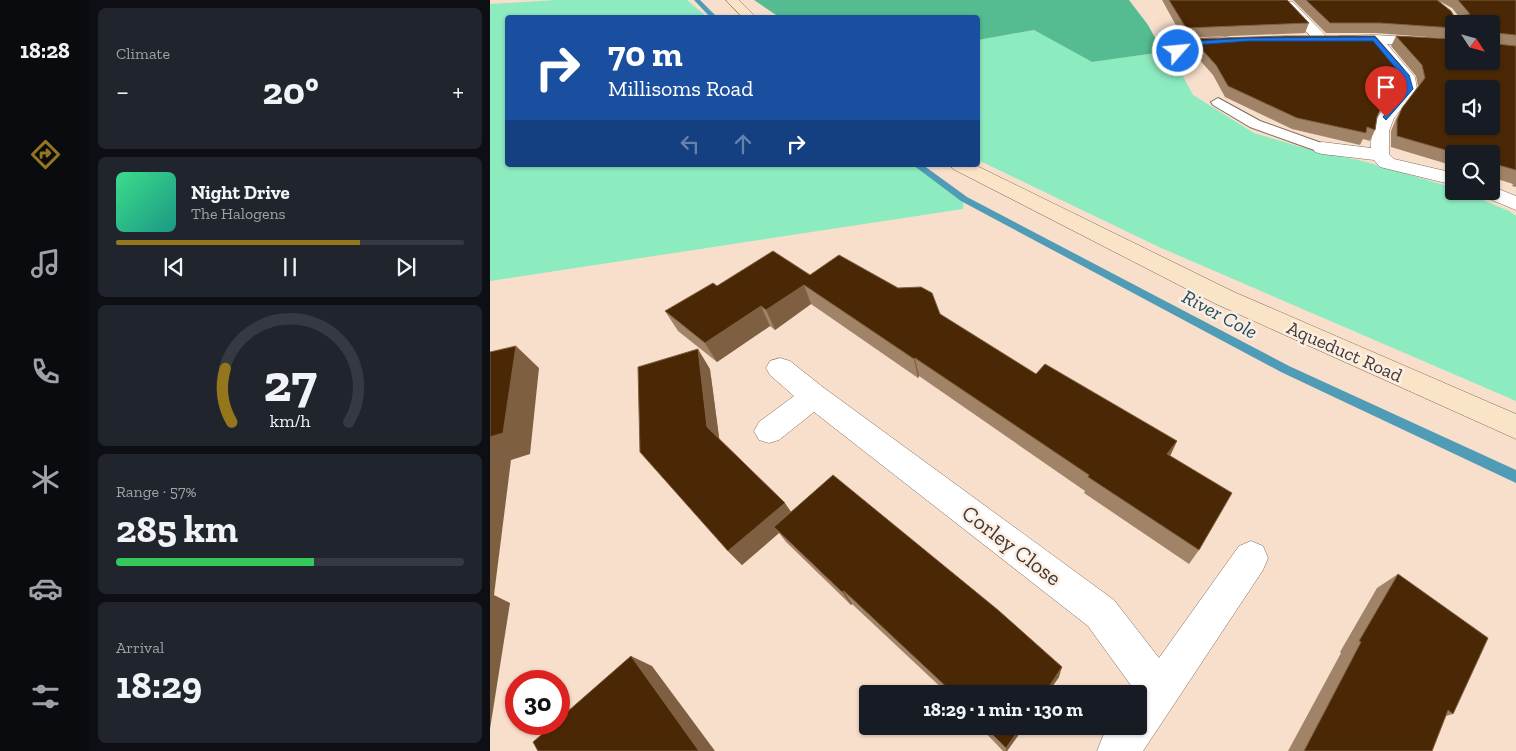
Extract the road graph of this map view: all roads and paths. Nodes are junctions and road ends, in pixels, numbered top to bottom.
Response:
1 (732, 0) edge
2 (1283, 0) edge
3 (748, 15) edge
4 (1375, 39) junction
5 (1240, 40) edge
6 (1304, 40) edge
7 (1322, 40) junction
8 (1445, 43) edge
9 (1174, 44) dead end
10 (1218, 102) dead end
11 (1322, 148) joint
12 (1380, 155) junction
13 (964, 167) edge
14 (1445, 177) edge
15 (1500, 197) edge
16 (1516, 204) edge
17 (780, 368) dead end
18 (814, 396) junction
19 (1516, 428) edge
20 (769, 431) dead end
21 (1251, 558) dead end
22 (1159, 691) junction
23 (1147, 709) edge
24 (1129, 735) edge
25 (1118, 751) edge

1 - 3 street
2 - 7 street
4 - 7 street
4 - 8 street
4 - 12 street
5 - 9 street
6 - 7 street
10 - 11 lane
11 - 12 street
12 - 14 street
13 - 19 street, Aqueduct Road
15 - 16 street
17 - 18 street, Corley Close
18 - 20 street
18 - 22 street, Corley Close
21 - 22 street
22 - 23 street
24 - 25 street

